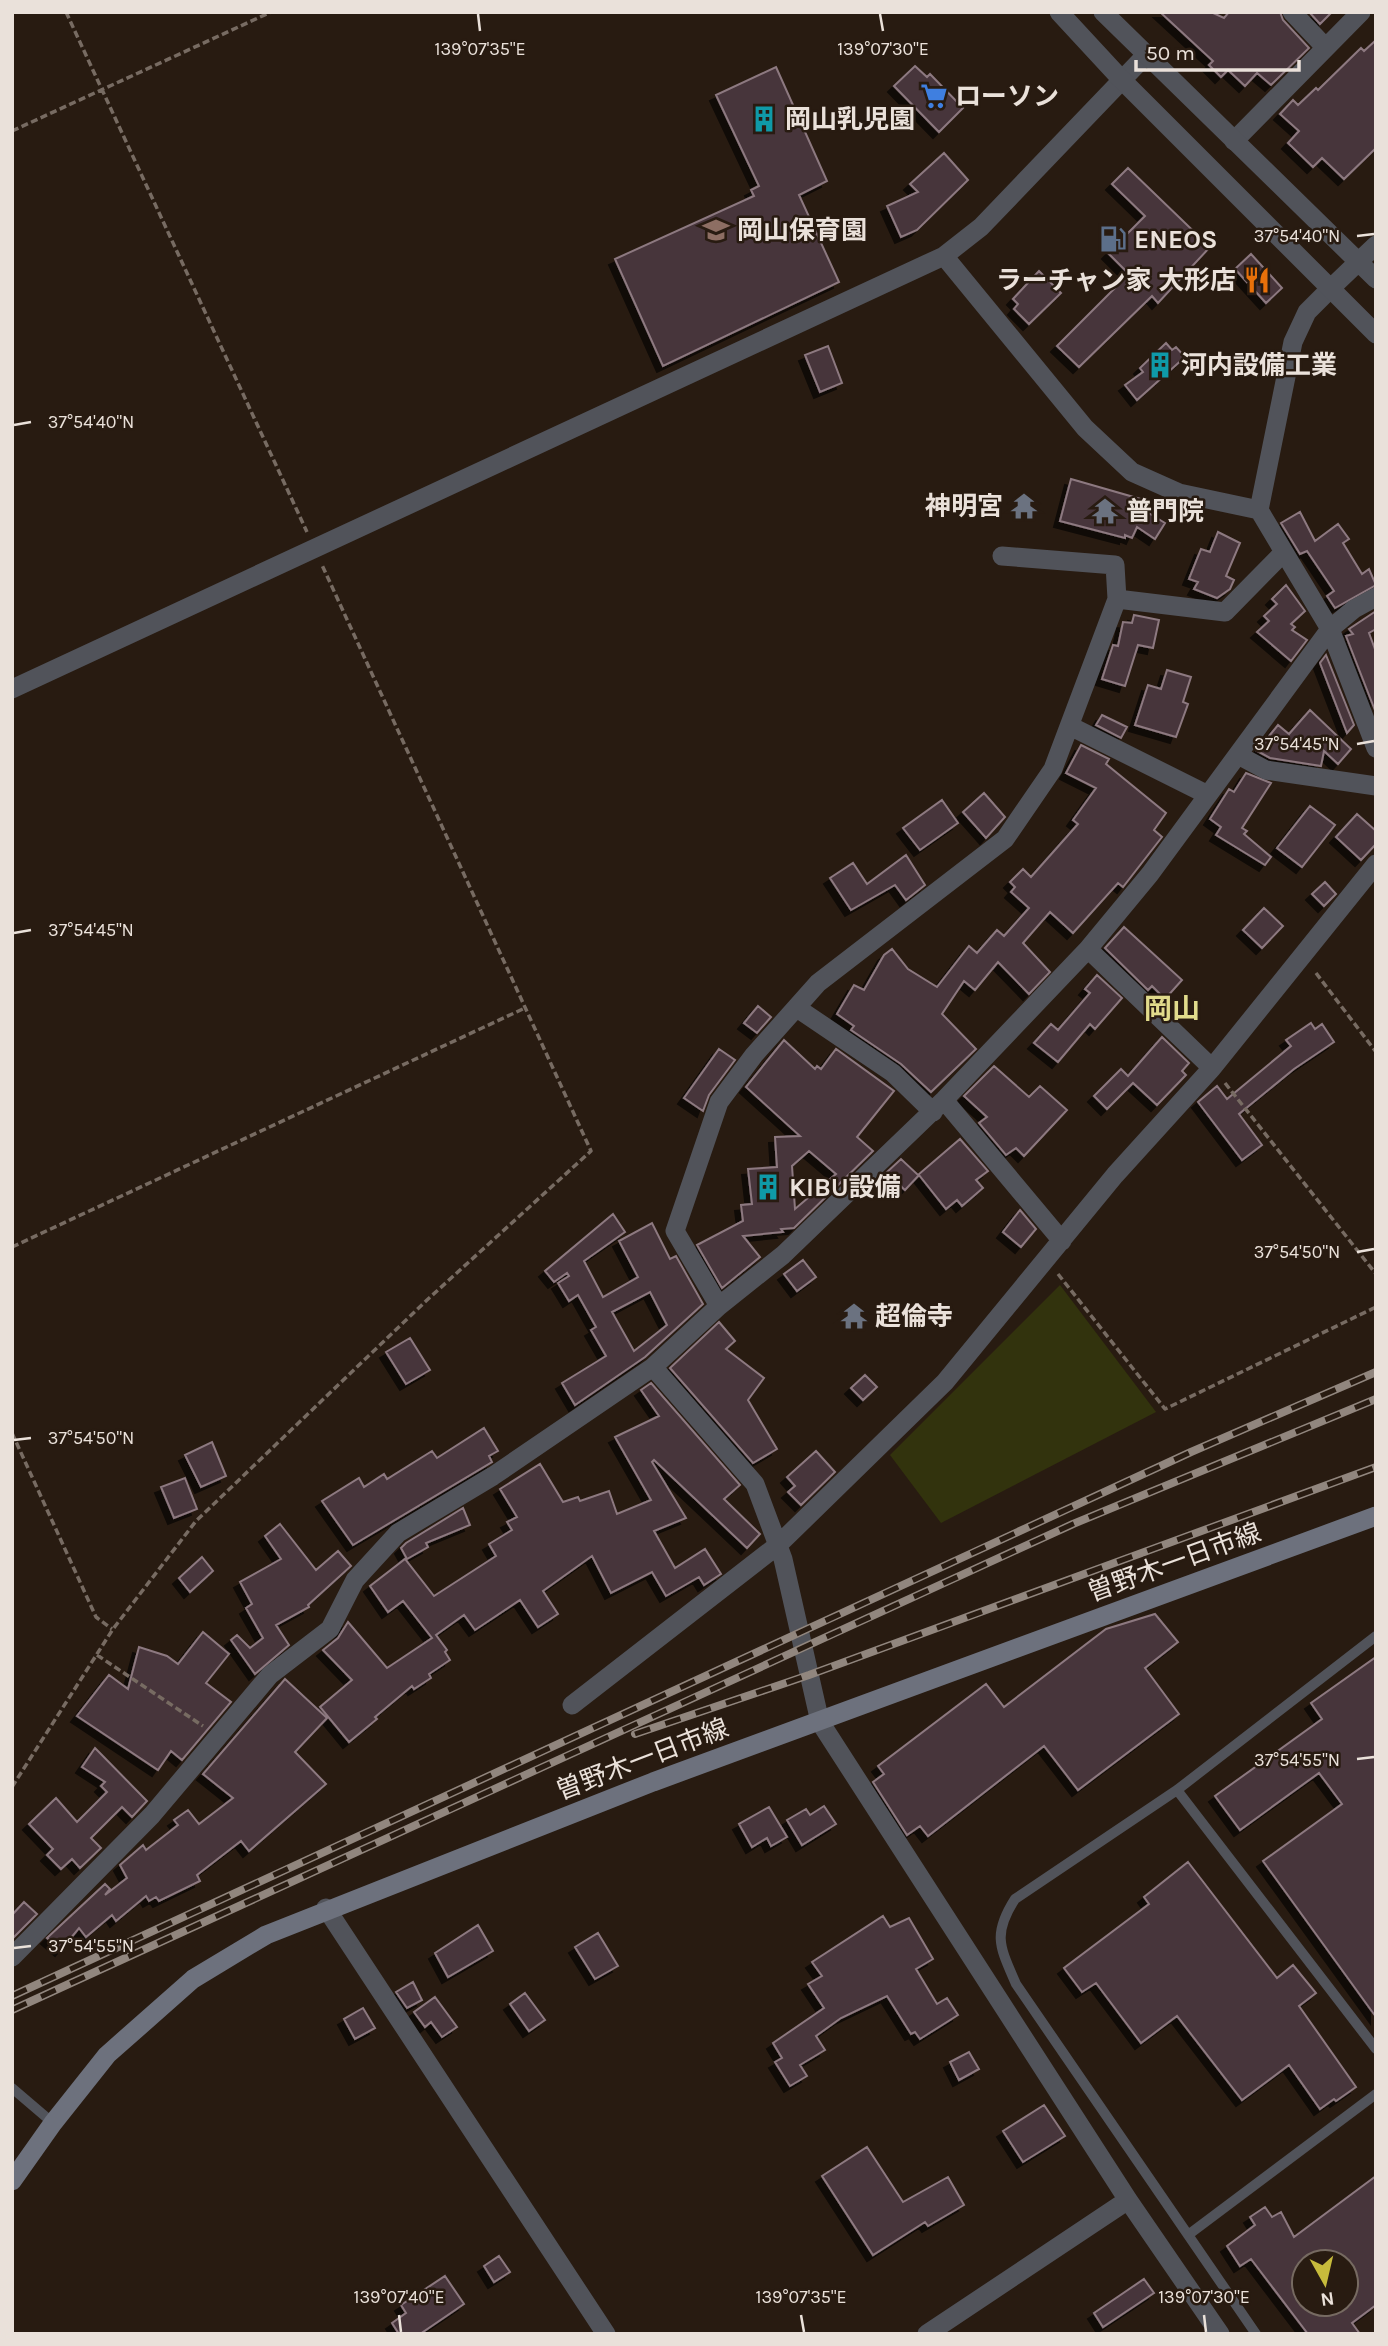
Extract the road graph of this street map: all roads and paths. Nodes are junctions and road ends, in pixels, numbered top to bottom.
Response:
1 (66, 12) edge
2 (271, 12) edge
3 (1059, 12) edge
4 (1102, 12) edge
5 (1292, 12) edge
6 (1361, 12) edge
7 (1325, 47) junction
8 (1146, 55) junction
9 (1121, 79) junction
10 (102, 89) junction
11 (12, 131) edge
12 (1234, 141) junction
13 (1376, 245) edge
14 (944, 256) junction
15 (1358, 262) junction
16 (1376, 279) edge
17 (1331, 288) junction
18 (1376, 334) edge
19 (1259, 510) junction
20 (315, 548) junction
21 (1284, 552) junction
22 (1003, 556) dead end
23 (1376, 597) edge
24 (1117, 600) junction
25 (1330, 629) junction
26 (12, 689) edge
27 (1070, 726) junction
28 (1376, 748) edge
29 (1238, 755) junction
30 (1376, 786) edge
31 (1208, 795) junction
32 (1376, 864) edge
33 (1088, 949) junction
34 (1304, 957) junction
35 (525, 1008) junction
36 (797, 1008) junction
37 (1376, 1052) edge
38 (1212, 1068) junction
39 (939, 1106) junction
40 (1062, 1241) junction
41 (12, 1247) edge
42 (1046, 1259) junction
43 (1376, 1274) edge
44 (719, 1307) junction
45 (1376, 1307) edge
46 (653, 1367) junction
47 (12, 1433) edge
48 (1376, 1516) edge
49 (778, 1545) junction
50 (113, 1629) junction
51 (1376, 1636) edge
52 (97, 1655) junction
53 (572, 1705) dead end
54 (820, 1722) junction
55 (218, 1736) junction
56 (12, 1787) edge
57 (1177, 1790) junction
58 (326, 1908) junction
59 (12, 1956) edge
60 (1376, 2049) edge
61 (12, 2088) edge
62 (1376, 2094) edge
63 (53, 2123) junction
64 (12, 2181) edge
65 (1128, 2200) junction
66 (1188, 2235) junction
67 (606, 2334) edge
68 (928, 2334) edge
69 (1220, 2334) edge
70 (1256, 2334) edge

1 - 10 path
2 - 10 path
3 - 9 street
4 - 8 street
5 - 7 street
6 - 7 street
7 - 12 street
8 - 9 street
8 - 12 street
9 - 14 street
9 - 17 street
10 - 11 path
10 - 20 path
12 - 15 street
13 - 15 street
14 - 19 street
14 - 20 street
15 - 16 street
15 - 17 street
17 - 18 street
17 - 19 street
19 - 21 street
20 - 26 street
20 - 35 path
21 - 24 street
21 - 25 street
22 - 24 street
23 - 25 street
24 - 27 street
25 - 28 street
25 - 29 street
27 - 31 street
27 - 36 street
29 - 30 street
29 - 31 street
31 - 33 street
32 - 34 street
33 - 38 street
33 - 39 street
34 - 37 path
34 - 38 street
35 - 41 path
35 - 50 path
36 - 39 street
36 - 44 street
38 - 40 street
38 - 43 path
39 - 40 street
39 - 44 street
40 - 42 street
42 - 45 path
42 - 49 street
44 - 46 street
46 - 49 street
46 - 55 street
47 - 50 path
48 - 54 main road, 曽野木一日市線
49 - 53 street
49 - 54 street
50 - 52 path
51 - 57 lane
52 - 55 path
52 - 56 path
54 - 58 main road, 曽野木一日市線
54 - 65 street
55 - 59 street
57 - 60 lane
57 - 66 lane
58 - 63 main road, 曽野木一日市線
58 - 67 street
61 - 63 lane
62 - 66 lane
63 - 64 main road, 曽野木一日市線
65 - 68 street
65 - 69 street
66 - 70 lane

